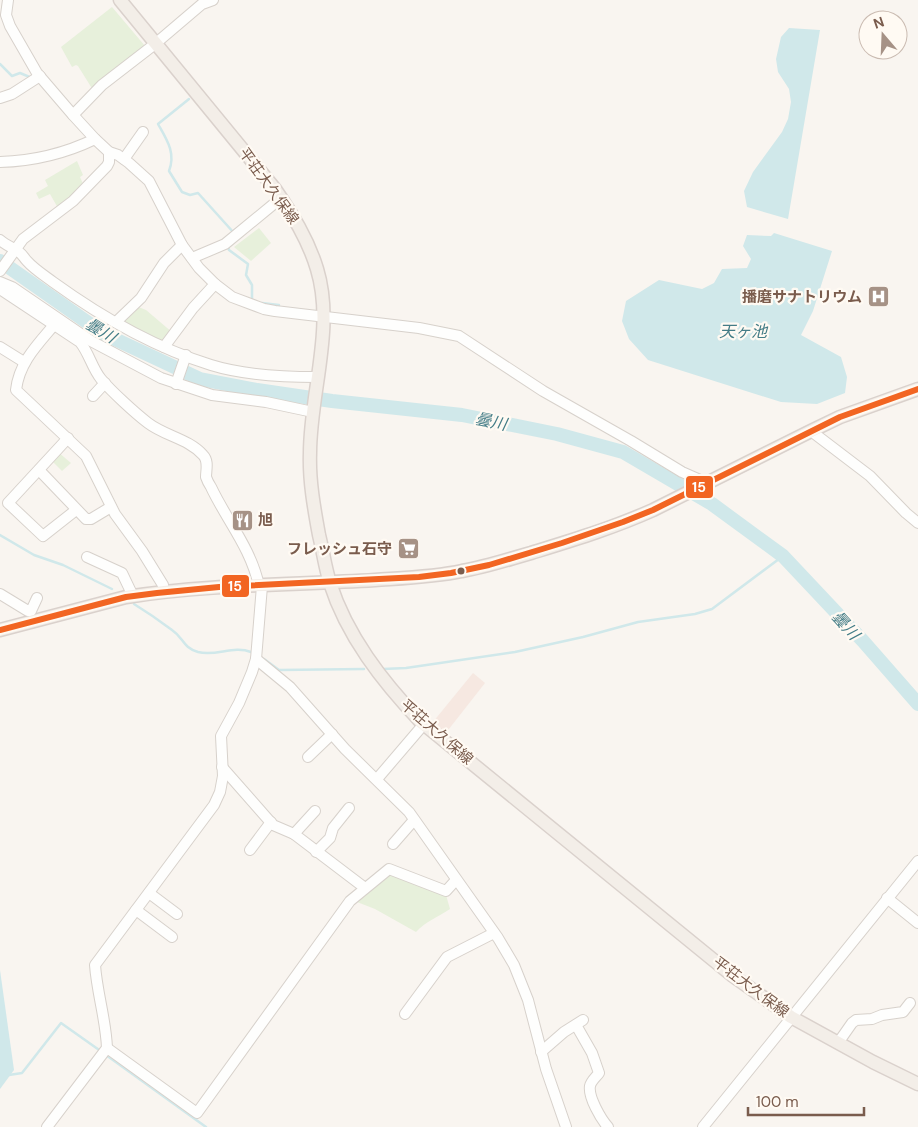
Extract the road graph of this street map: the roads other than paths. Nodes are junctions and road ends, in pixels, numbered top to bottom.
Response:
1 (8, 0) edge
2 (120, 0) edge
3 (212, 0) edge
4 (3, 16) edge
5 (155, 44) junction
6 (40, 76) junction
7 (0, 98) edge
8 (73, 115) junction
9 (143, 132) dead end
10 (95, 138) junction
11 (109, 152) junction
12 (124, 159) junction
13 (0, 162) edge
14 (281, 198) junction
15 (0, 240) edge
16 (182, 245) junction
17 (14, 249) junction
18 (192, 258) junction
19 (0, 271) edge
20 (0, 282) edge
21 (215, 284) junction
22 (0, 289) edge
23 (323, 315) junction
24 (116, 322) junction
25 (54, 325) junction
26 (164, 347) junction
27 (1, 351) edge
28 (186, 355) junction
29 (24, 362) junction
30 (316, 379) junction
31 (105, 383) junction
32 (176, 384) junction
33 (918, 389) edge
34 (93, 396) dead end
35 (313, 411) junction
36 (811, 431) junction
37 (68, 438) junction
38 (39, 470) junction
39 (707, 483) junction
40 (111, 507) junction
41 (76, 510) junction
42 (918, 523) edge
43 (87, 557) dead end
44 (330, 582) junction
45 (260, 586) junction
46 (164, 592) junction
47 (0, 594) edge
48 (133, 596) junction
49 (37, 598) dead end
50 (0, 630) edge
51 (256, 659) junction
52 (424, 724) junction
53 (332, 734) junction
54 (308, 756) dead end
55 (222, 767) junction
56 (377, 780) junction
57 (349, 808) dead end
58 (315, 812) dead end
59 (414, 820) junction
60 (271, 822) junction
61 (294, 834) junction
62 (393, 844) dead end
63 (250, 850) dead end
64 (316, 852) junction
65 (918, 861) edge
66 (456, 880) junction
67 (365, 888) junction
68 (149, 893) junction
69 (888, 898) junction
70 (136, 910) junction
71 (177, 914) dead end
72 (918, 923) edge
73 (494, 932) junction
74 (172, 937) dead end
75 (910, 1003) dead end
76 (405, 1014) dead end
77 (791, 1017) junction
78 (838, 1043) junction
79 (106, 1048) junction
80 (541, 1052) junction
81 (918, 1084) edge
82 (47, 1127) edge
83 (566, 1127) edge
84 (608, 1127) edge
85 (704, 1127) edge

1 - 4 street
2 - 5 main road, 平荘大久保線
3 - 5 street
4 - 6 street
5 - 8 street
5 - 14 main road, 平荘大久保線
6 - 7 street
6 - 8 street
8 - 10 street
9 - 12 street
10 - 11 street
10 - 13 street
11 - 12 street
11 - 17 street
12 - 16 street
14 - 18 street
14 - 23 main road, 平荘大久保線
15 - 17 street
16 - 18 street
16 - 24 street
17 - 19 street
17 - 24 street
18 - 21 street
20 - 32 street
21 - 23 street
21 - 26 street
22 - 25 street
23 - 30 main road, 平荘大久保線
23 - 39 street
24 - 26 street
25 - 29 street
25 - 31 street
26 - 28 street
27 - 29 street
28 - 30 street
28 - 32 street
29 - 37 street
30 - 35 main road, 平荘大久保線
31 - 34 street
31 - 45 street
32 - 35 street
33 - 36 main road
35 - 44 main road, 平荘大久保線
36 - 39 main road
36 - 42 street
37 - 38 street
37 - 40 street
38 - 41 street
38 - 41 street
39 - 44 main road
40 - 41 street
40 - 46 street
43 - 48 street
44 - 45 main road
44 - 52 main road, 平荘大久保線
45 - 46 main road
45 - 51 street
46 - 48 main road
47 - 49 street
48 - 50 main road
51 - 53 street
51 - 55 street
52 - 56 street
52 - 77 main road, 平荘大久保線
53 - 54 street
53 - 56 street
55 - 60 street
55 - 68 street
56 - 59 street
57 - 64 street
58 - 61 street
59 - 62 street
59 - 66 street
60 - 61 street
60 - 63 street
61 - 64 street
64 - 67 street
65 - 69 street
66 - 67 street
66 - 73 street
67 - 79 street
68 - 70 street
68 - 71 street
69 - 72 street
69 - 77 street
70 - 74 street
70 - 79 street
73 - 76 street
73 - 80 street
75 - 78 street
77 - 78 main road, 平荘大久保線
77 - 85 street
78 - 81 main road, 平荘大久保線
79 - 82 street
80 - 83 street
80 - 84 street

